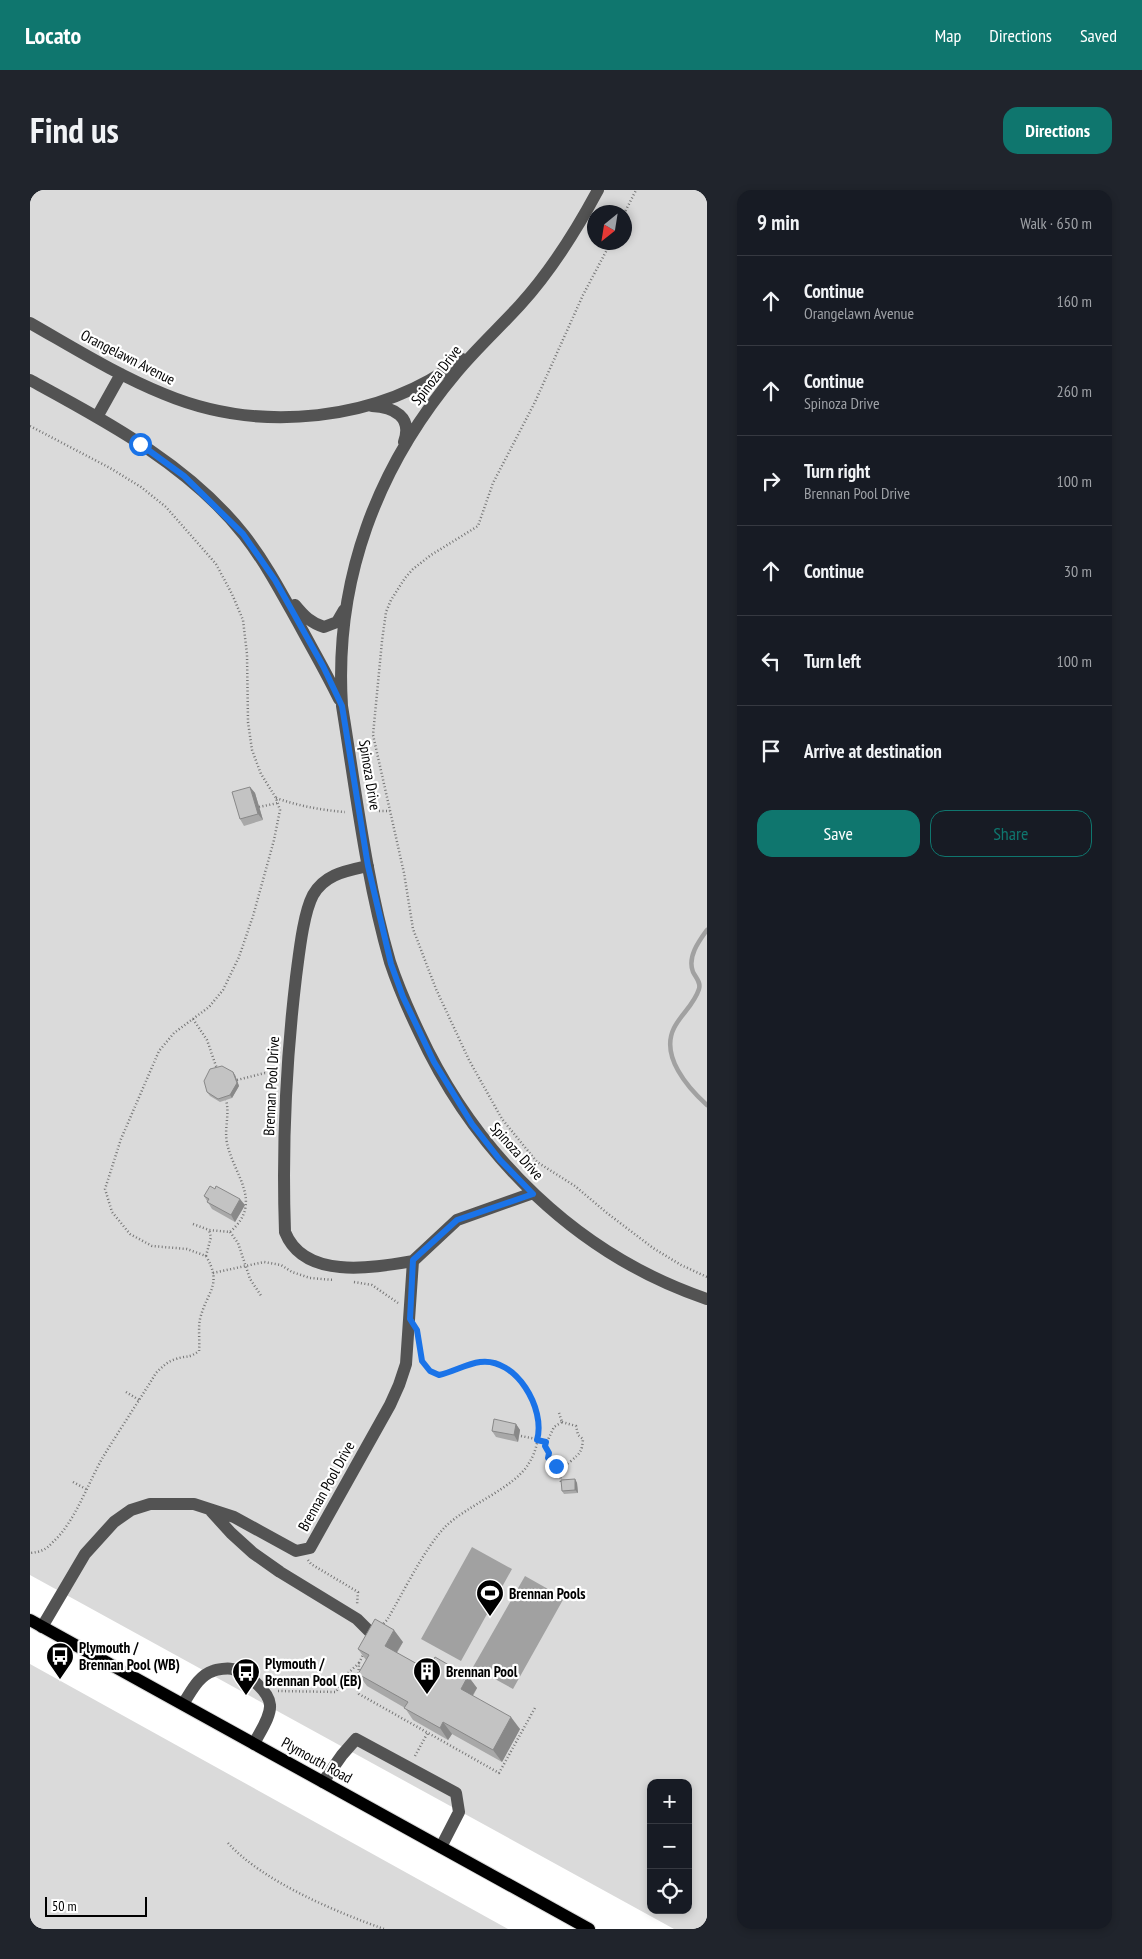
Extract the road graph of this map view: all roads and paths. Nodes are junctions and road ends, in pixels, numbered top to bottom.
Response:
1 (598, 190) edge
2 (636, 190) edge
3 (628, 205) edge
4 (607, 250) edge
5 (30, 324) edge
6 (480, 345) junction
7 (121, 374) junction
8 (30, 380) edge
9 (364, 406) junction
10 (97, 417) junction
11 (30, 426) edge
12 (401, 451) junction
13 (275, 580) junction
14 (345, 609) junction
15 (342, 706) junction
16 (276, 798) junction
17 (278, 803) junction
18 (259, 807) dead end
19 (379, 811) dead end
20 (390, 811) junction
21 (346, 812) dead end
22 (368, 866) junction
23 (193, 1019) junction
24 (217, 1071) edge
25 (288, 1074) junction
26 (237, 1080) edge
27 (226, 1100) edge
28 (533, 1194) junction
29 (193, 1224) dead end
30 (210, 1230) junction
31 (230, 1232) junction
32 (206, 1256) junction
33 (413, 1260) junction
34 (245, 1266) junction
35 (213, 1273) junction
36 (707, 1277) edge
37 (337, 1281) dead end
38 (346, 1281) dead end
39 (262, 1297) dead end
40 (707, 1299) edge
41 (410, 1319) junction
42 (420, 1354) dead end
43 (126, 1392) dead end
44 (140, 1400) junction
45 (559, 1413) dead end
46 (562, 1422) junction
47 (521, 1436) dead end
48 (537, 1440) junction
49 (546, 1442) junction
50 (559, 1467) junction
51 (72, 1482) dead end
52 (561, 1482) edge
53 (86, 1489) junction
54 (210, 1510) junction
55 (302, 1550) junction
56 (30, 1552) edge
57 (357, 1619) junction
58 (30, 1620) edge
59 (42, 1627) junction
60 (373, 1634) junction
61 (359, 1663) junction
62 (264, 1691) junction
63 (183, 1704) junction
64 (536, 1706) dead end
65 (429, 1731) junction
66 (254, 1744) junction
67 (414, 1757) dead end
68 (323, 1782) junction
69 (228, 1843) dead end
70 (441, 1847) junction
71 (384, 1929) edge
72 (589, 1929) edge

1 - 6 street, Spinoza Drive
2 - 3 path
4 - 20 path
5 - 7 street, Orangelawn Avenue
6 - 9 street, Orangelawn Avenue
6 - 12 street, Spinoza Drive
7 - 9 street, Orangelawn Avenue
7 - 10 street
8 - 10 street
9 - 12 street, Orangelawn Avenue
10 - 13 street
11 - 16 path
12 - 14 street, Spinoza Drive
13 - 14 street
13 - 15 street
14 - 15 street, Spinoza Drive
15 - 22 street, Spinoza Drive
16 - 17 path
16 - 21 path
17 - 18 path
17 - 23 path
19 - 20 path
20 - 36 path
22 - 25 street, Brennan Pool Drive
22 - 28 street, Spinoza Drive
23 - 24 path
23 - 32 path
25 - 26 path
25 - 33 street, Brennan Pool Drive
27 - 31 path
28 - 33 street
28 - 40 street, Spinoza Drive
29 - 30 path
30 - 31 path
30 - 32 path
31 - 34 path
32 - 35 path
33 - 41 street, Brennan Pool Drive
34 - 35 path
34 - 37 path
34 - 39 path
35 - 44 path
38 - 41 path
41 - 55 street, Brennan Pool Drive
42 - 48 path
43 - 44 path
44 - 53 path
45 - 46 path
46 - 49 path
46 - 50 path
47 - 48 path
48 - 49 path
48 - 60 path
49 - 50 path
50 - 52 path
51 - 53 path
53 - 56 path
54 - 55 street, Brennan Pool Drive
54 - 57 street
54 - 59 street, Brennan Pool Drive
55 - 57 path
57 - 60 street
58 - 59 main road, Plymouth Road
59 - 63 main road, Plymouth Road
60 - 61 path
61 - 62 path
61 - 65 path
62 - 63 street
62 - 66 street
63 - 66 main road, Plymouth Road
64 - 65 path
65 - 67 path
66 - 68 main road, Plymouth Road
68 - 70 main road, Plymouth Road
68 - 70 street
69 - 71 path
70 - 72 main road, Plymouth Road

